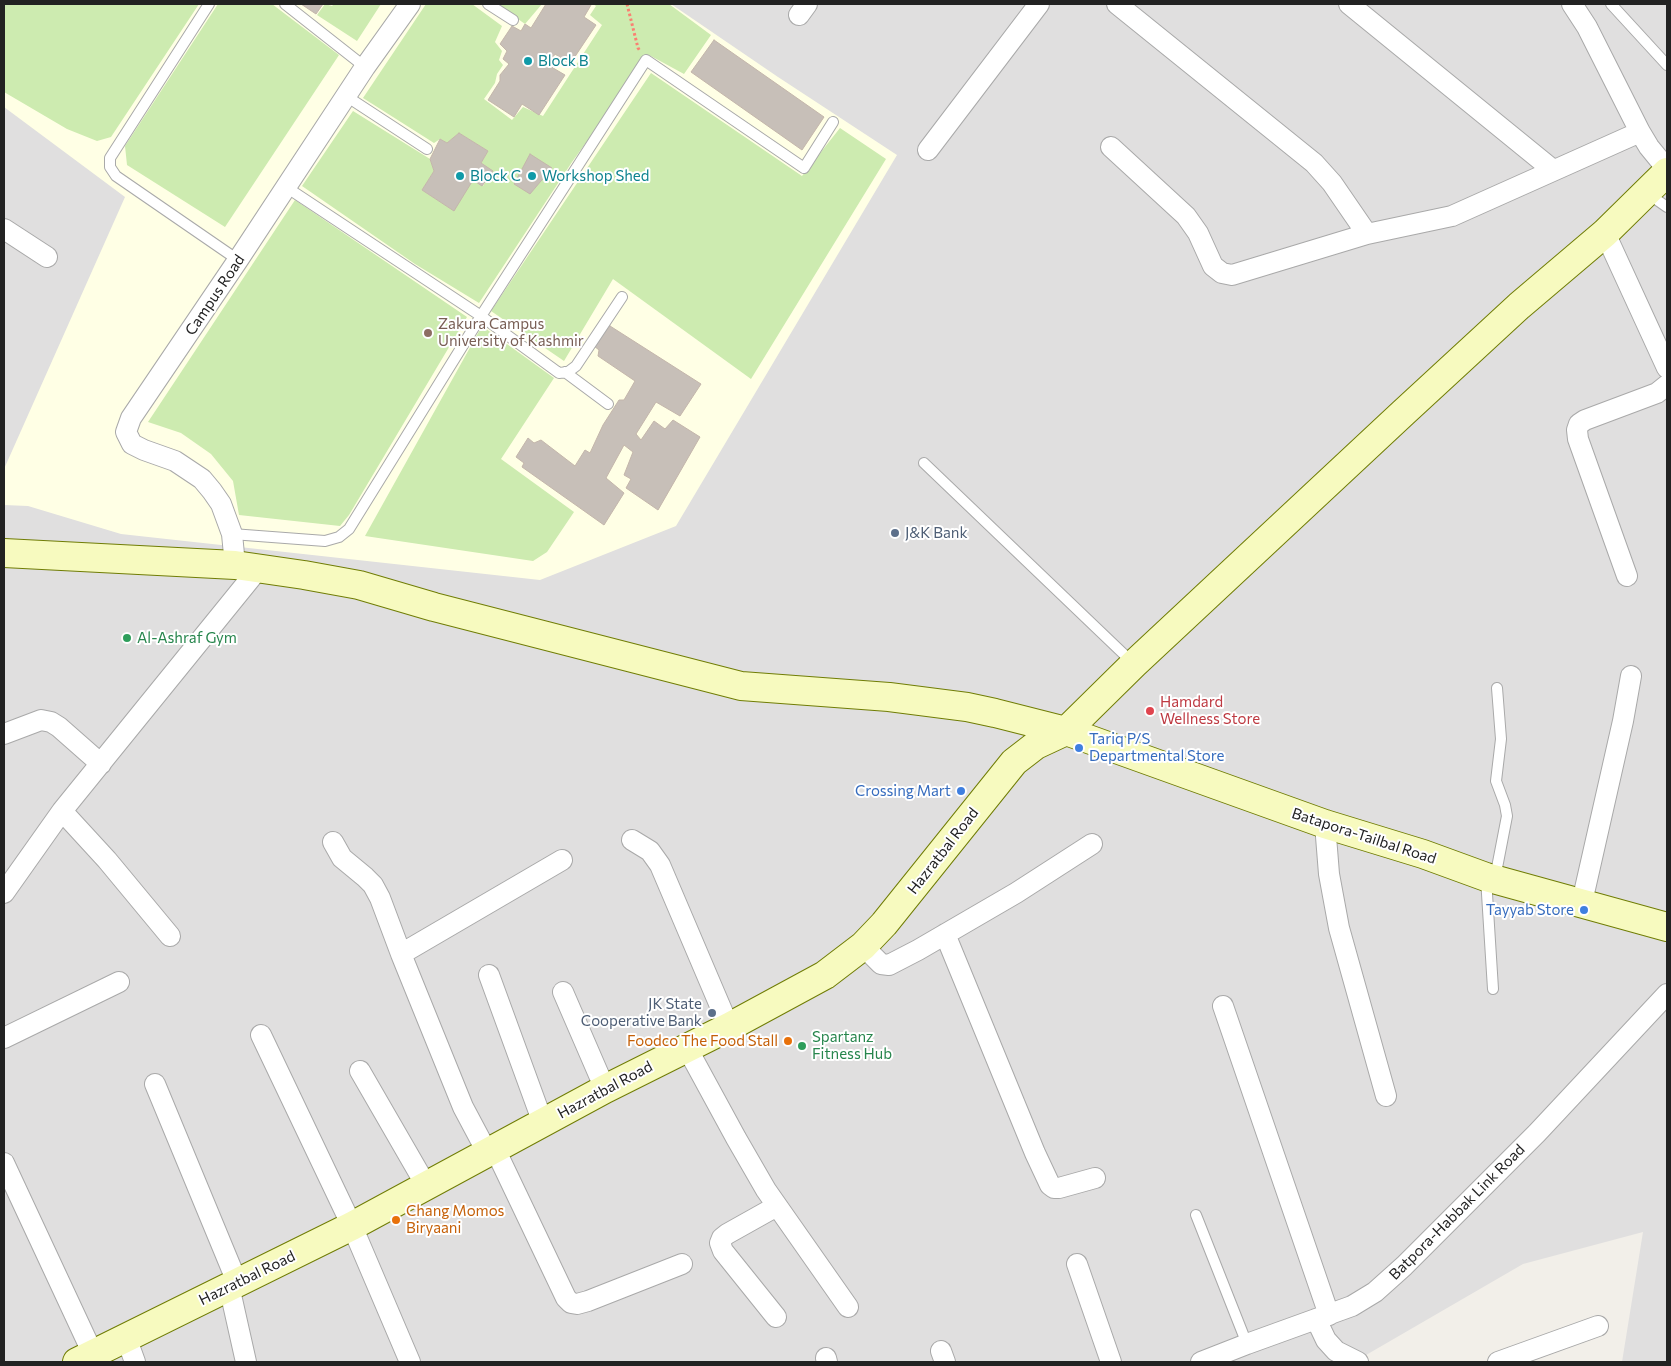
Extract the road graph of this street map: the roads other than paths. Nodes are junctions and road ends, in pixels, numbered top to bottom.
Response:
1 (209, 4) edge
2 (285, 4) edge
3 (410, 4) edge
4 (488, 4) edge
5 (1040, 4) edge
6 (1117, 4) edge
7 (1349, 4) edge
8 (1572, 4) edge
9 (1611, 4) edge
10 (513, 20) dead end
11 (1667, 65) edge
12 (365, 66) junction
13 (346, 96) junction
14 (833, 122) dead end
15 (1640, 132) junction
16 (1111, 147) dead end
17 (427, 149) dead end
18 (928, 150) dead end
19 (1553, 170) junction
20 (1667, 170) edge
21 (286, 187) junction
22 (1657, 200) edge
23 (4, 228) edge
24 (1605, 233) junction
25 (1367, 234) junction
26 (47, 257) dead end
27 (238, 260) junction
28 (622, 297) dead end
29 (481, 316) junction
30 (1667, 368) edge
31 (565, 372) junction
32 (1667, 385) edge
33 (608, 404) dead end
34 (924, 463) dead end
35 (232, 534) junction
36 (4, 553) edge
37 (247, 567) junction
38 (1627, 576) dead end
39 (1134, 664) junction
40 (1631, 676) dead end
41 (1496, 688) dead end
42 (1066, 731) junction
43 (4, 734) edge
44 (101, 764) junction
45 (62, 811) junction
46 (1325, 824) junction
47 (632, 840) dead end
48 (333, 842) dead end
49 (1092, 844) dead end
50 (562, 860) dead end
51 (1490, 878) junction
52 (4, 893) edge
53 (1582, 902) junction
54 (1667, 927) edge
55 (945, 934) junction
56 (170, 936) dead end
57 (864, 946) junction
58 (401, 954) junction
59 (489, 975) dead end
60 (119, 982) dead end
61 (1493, 989) dead end
62 (563, 992) dead end
63 (1667, 994) edge
64 (1223, 1006) dead end
65 (730, 1027) junction
66 (261, 1035) dead end
67 (4, 1038) edge
68 (688, 1048) junction
69 (360, 1071) dead end
70 (155, 1084) dead end
71 (605, 1089) junction
72 (1386, 1096) dead end
73 (543, 1122) junction
74 (492, 1151) junction
75 (4, 1163) edge
76 (1095, 1178) dead end
77 (426, 1187) junction
78 (776, 1206) junction
79 (1196, 1215) dead end
80 (352, 1226) junction
81 (682, 1264) dead end
82 (1077, 1264) dead end
83 (233, 1284) junction
84 (848, 1307) dead end
85 (776, 1317) dead end
86 (1322, 1317) junction
87 (1598, 1326) dead end
88 (1247, 1344) junction
89 (131, 1350) edge
90 (1230, 1357) edge
91 (85, 1358) edge
92 (246, 1362) edge
93 (410, 1362) edge
94 (1111, 1362) edge
95 (1201, 1362) edge
96 (1358, 1362) edge
97 (1498, 1362) edge

1 - 27 lane
2 - 12 lane
3 - 12 street, Campus Road
4 - 10 lane
5 - 18 street
6 - 25 street
7 - 19 street
8 - 15 street
9 - 11 lane
12 - 13 street, Campus Road
13 - 17 lane
13 - 21 street, Campus Road
14 - 29 lane
15 - 19 street
15 - 20 street
16 - 25 street
19 - 25 street
20 - 22 main road, Hazratbal Road
21 - 27 street, Campus Road
21 - 29 lane
22 - 24 main road, Hazratbal Road
23 - 26 street
24 - 30 street
24 - 39 main road, Hazratbal Road
27 - 35 street, Campus Road
28 - 31 lane
29 - 31 lane
29 - 35 lane
31 - 33 lane
32 - 38 street
34 - 39 lane
35 - 37 street, Campus Road
36 - 37 main road, Batapora-Tailbal Road
37 - 42 main road, Batapora-Tailbal Road
37 - 44 street
39 - 42 main road, Hazratbal Road
40 - 53 street
41 - 51 lane
42 - 46 main road, Batapora-Tailbal Road
42 - 57 main road, Hazratbal Road
43 - 44 street
44 - 45 street
45 - 52 street
45 - 56 street
46 - 51 main road, Batapora-Tailbal Road
46 - 72 street
47 - 65 street
48 - 58 street
49 - 55 street
50 - 58 street
51 - 53 main road, Batapora-Tailbal Road
51 - 61 lane
53 - 54 main road, Batapora-Tailbal Road
55 - 57 street
55 - 76 street
57 - 65 main road, Hazratbal Road
58 - 74 street
59 - 73 street
60 - 67 street
62 - 71 street
63 - 86 street, Batpora-Habbak Link Road
64 - 86 street
65 - 68 main road, Hazratbal Road
66 - 80 street
68 - 71 main road, Hazratbal Road
68 - 78 street
69 - 77 street
70 - 83 street
71 - 73 main road, Hazratbal Road
73 - 74 main road, Hazratbal Road
74 - 77 main road, Hazratbal Road
74 - 81 street
75 - 91 street
77 - 80 main road, Hazratbal Road
78 - 84 street
78 - 85 street
79 - 88 lane
80 - 83 main road, Hazratbal Road
80 - 93 street
82 - 94 street
83 - 89 main road, Hazratbal Road
83 - 92 street
86 - 88 street, Batpora-Habbak Link Road
86 - 96 street
87 - 97 street
88 - 90 street, Batpora-Habbak Link Road
89 - 91 main road, Hazratbal Road
90 - 95 street, Batpora-Habbak Link Road

